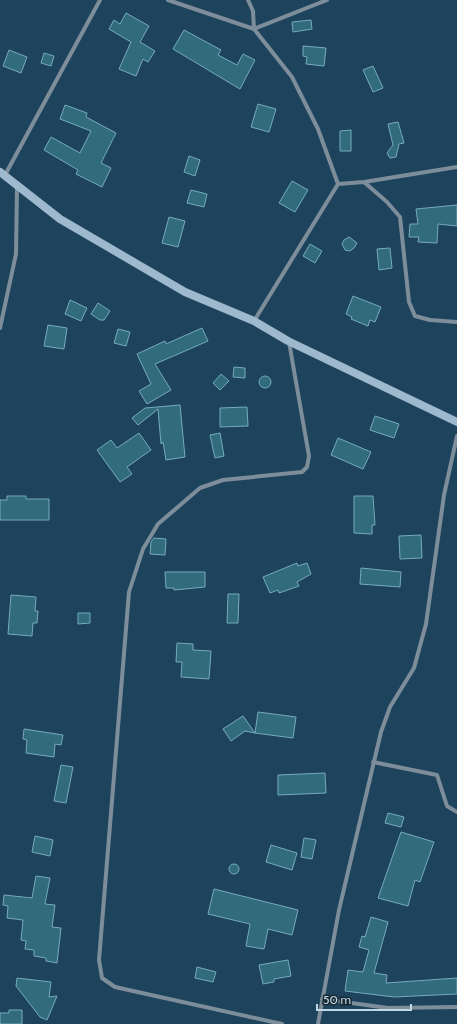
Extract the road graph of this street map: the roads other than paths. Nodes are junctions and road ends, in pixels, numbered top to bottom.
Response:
1 (100, 0) edge
2 (168, 0) edge
3 (248, 0) edge
4 (327, 0) edge
5 (254, 29) junction
6 (457, 167) edge
7 (2, 174) edge
8 (364, 182) junction
9 (338, 184) junction
10 (17, 186) junction
11 (254, 321) junction
12 (457, 322) edge
13 (0, 328) edge
14 (288, 341) junction
15 (457, 422) edge
16 (457, 436) edge
17 (373, 762) junction
18 (457, 812) edge
19 (322, 999) junction
20 (457, 1007) edge
21 (282, 1024) edge
22 (318, 1024) edge

1 - 7 street
2 - 5 street
3 - 5 street
4 - 5 street
5 - 9 street
6 - 8 street
7 - 10 street
8 - 9 street
8 - 12 street
9 - 11 street
10 - 11 street
10 - 13 street
11 - 14 street
14 - 15 street
14 - 21 street
16 - 17 street
17 - 18 street
17 - 19 street
19 - 20 street
19 - 22 street

